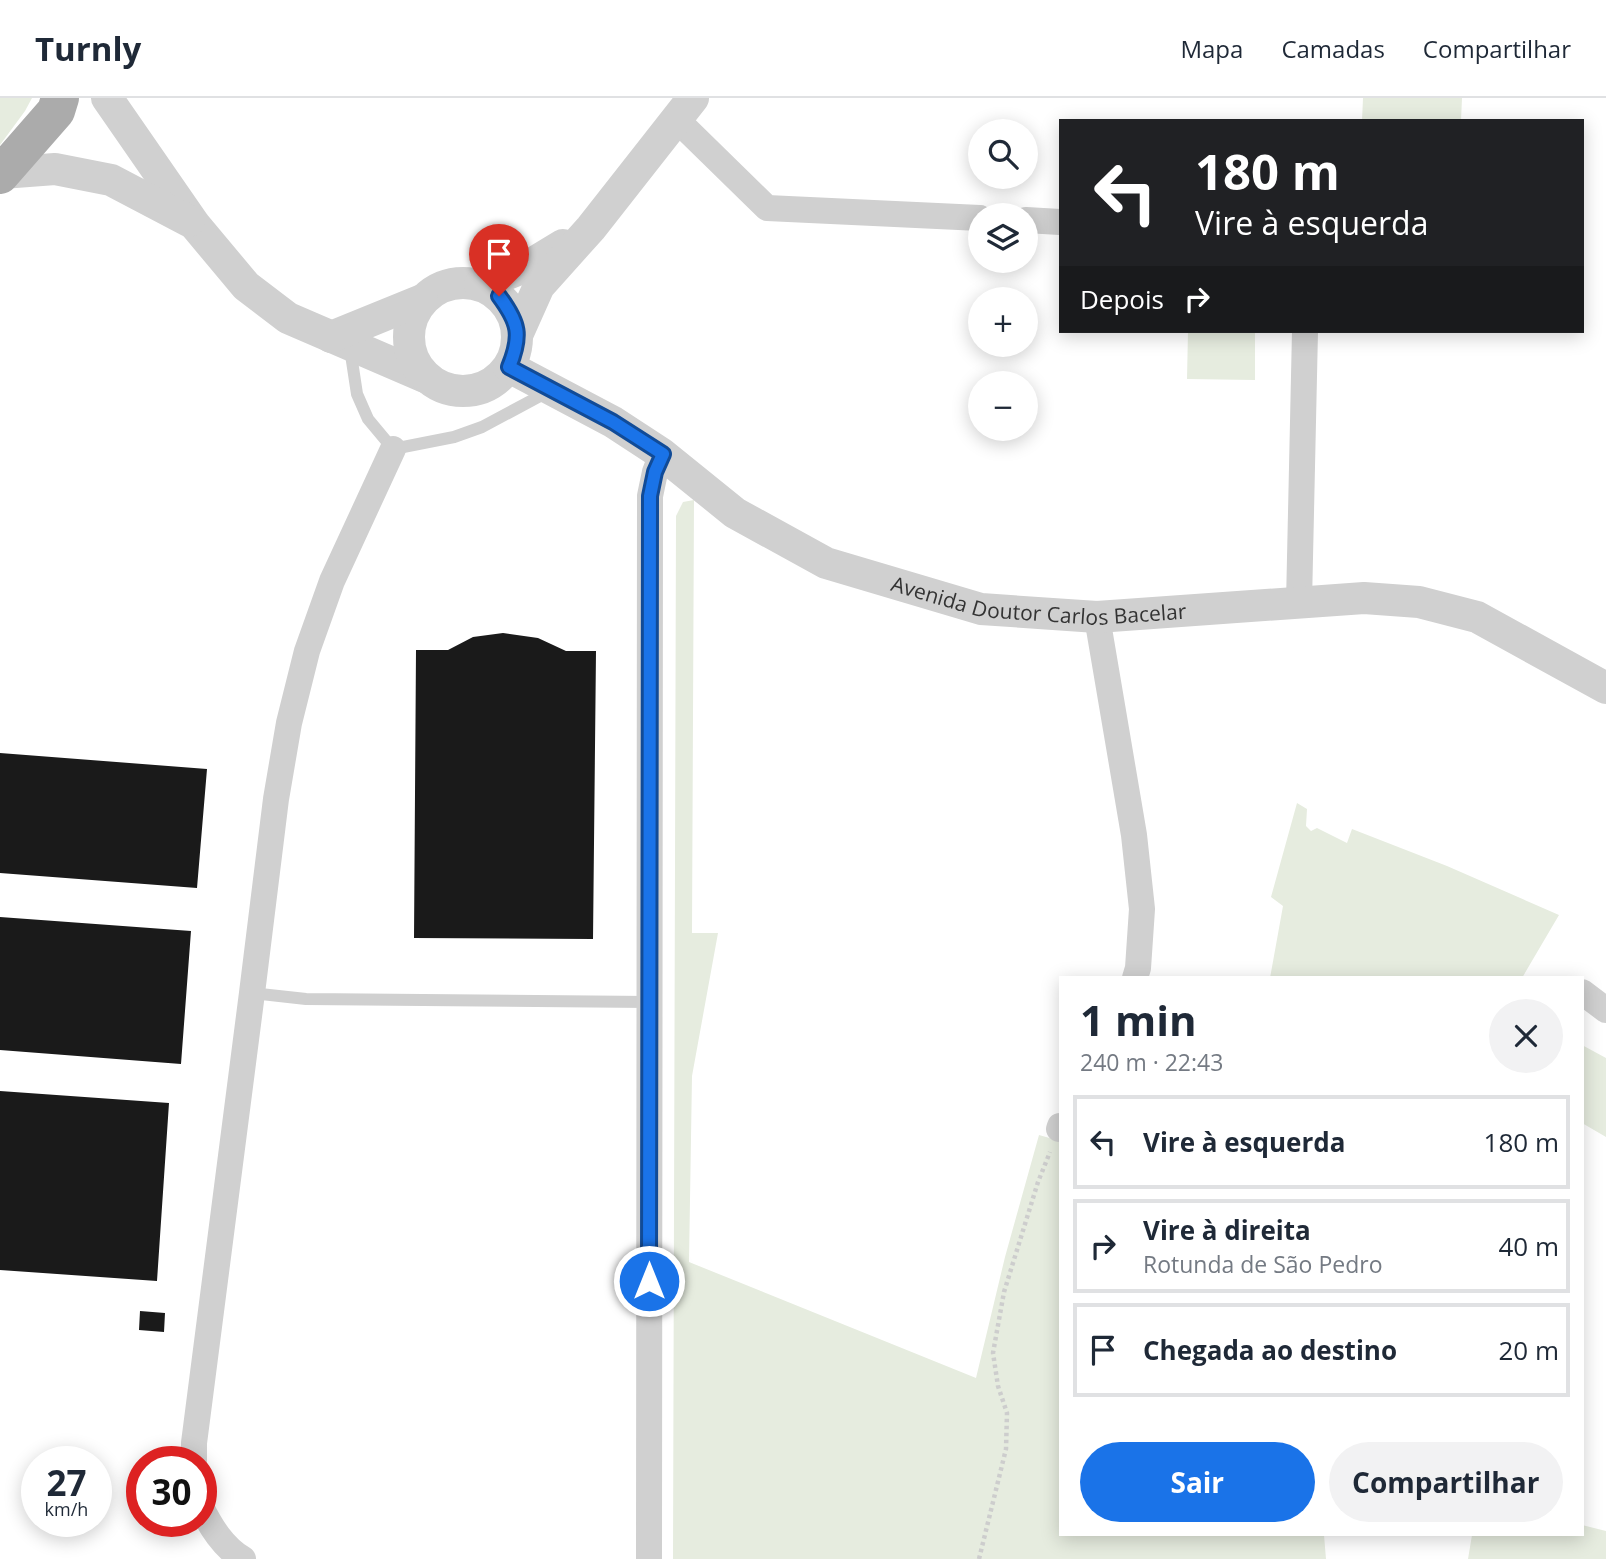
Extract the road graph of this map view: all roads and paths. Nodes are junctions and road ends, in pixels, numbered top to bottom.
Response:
1 (60, 98) edge
2 (107, 98) edge
3 (685, 108) edge
4 (1, 174) edge
5 (968, 217) edge
6 (1038, 221) edge
7 (1059, 222) edge
8 (195, 225) junction
9 (591, 228) junction
10 (480, 285) junction
11 (422, 300) junction
12 (517, 333) junction
13 (1305, 333) edge
14 (340, 341) junction
15 (509, 367) junction
16 (425, 377) junction
17 (540, 396) dead end
18 (393, 449) junction
19 (663, 454) junction
20 (1299, 603) junction
21 (1097, 617) junction
22 (1606, 688) edge
23 (1136, 976) edge
24 (252, 993) junction
25 (1584, 994) edge
26 (649, 1002) junction
27 (1606, 1010) edge
28 (1059, 1130) edge
29 (194, 1446) edge
30 (217, 1534) edge
31 (243, 1559) edge
32 (649, 1559) edge
33 (979, 1559) edge

1 - 4 main road
2 - 8 street
3 - 5 street
3 - 9 street
4 - 8 street
6 - 7 street
8 - 14 street
9 - 10 street
9 - 12 street
10 - 11 street
10 - 12 street
11 - 14 street
11 - 16 street
12 - 15 street
13 - 20 street
14 - 16 street
14 - 18 lane
15 - 16 street
15 - 19 street, Avenida Doutor Carlos Bacelar
17 - 18 lane
18 - 24 street
19 - 21 street, Avenida Doutor Carlos Bacelar
19 - 26 street
20 - 21 street, Avenida Doutor Carlos Bacelar
20 - 22 street, Avenida Doutor Carlos Bacelar
21 - 23 street
24 - 26 lane
24 - 29 street
25 - 27 street
26 - 32 street
28 - 33 path
30 - 31 street

